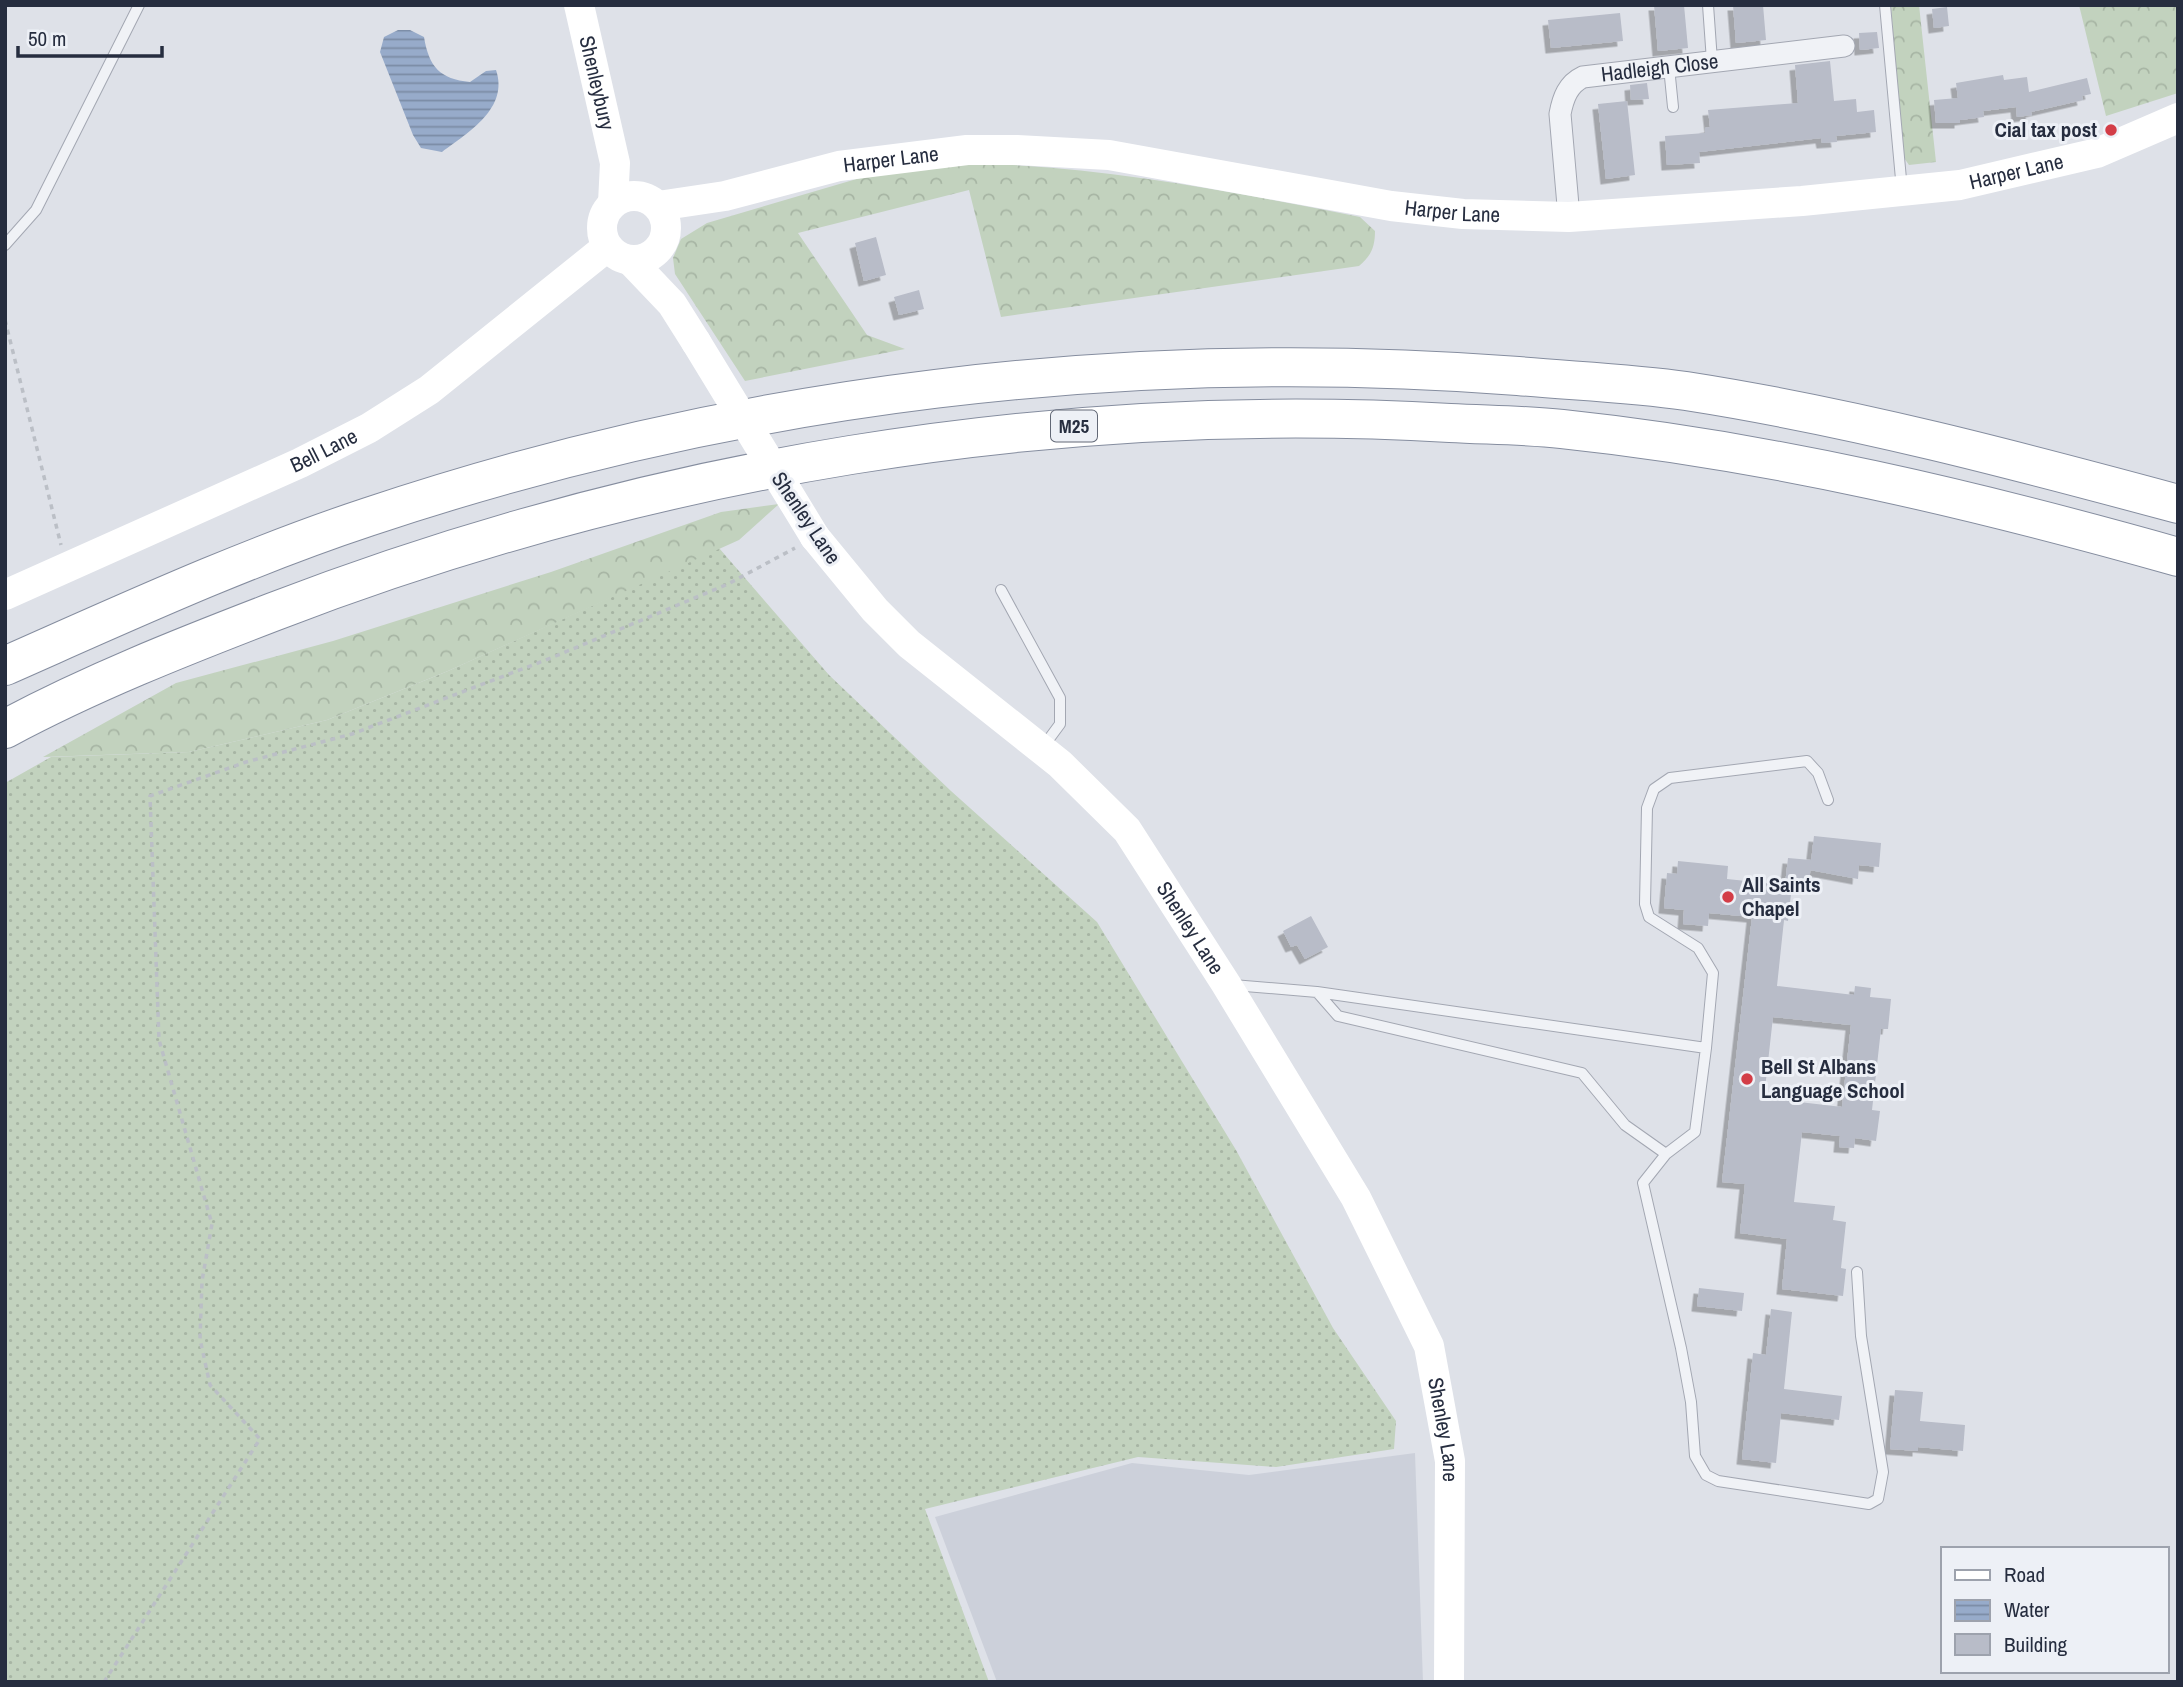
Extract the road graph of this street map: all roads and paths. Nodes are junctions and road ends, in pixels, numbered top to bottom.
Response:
1 (139, 5) edge
2 (579, 5) edge
3 (1708, 5) edge
4 (1885, 5) edge
5 (1844, 46) dead end
6 (1712, 61) junction
7 (1669, 67) junction
8 (1673, 107) dead end
9 (2178, 118) edge
10 (1903, 192) junction
11 (725, 196) junction
12 (637, 202) junction
13 (1569, 217) junction
14 (664, 241) junction
15 (5, 245) edge
16 (619, 254) junction
17 (672, 304) junction
18 (5, 320) edge
19 (2178, 504) edge
20 (815, 537) junction
21 (2178, 557) edge
22 (66, 568) junction
23 (1001, 590) dead end
24 (5, 595) edge
25 (5, 666) edge
26 (5, 729) edge
27 (1041, 750) junction
28 (1828, 800) dead end
29 (1226, 984) junction
30 (1317, 992) junction
31 (1706, 1048) junction
32 (1667, 1154) junction
33 (1857, 1272) dead end
34 (104, 1682) edge
35 (1450, 1682) edge

1 - 15 lane
2 - 12 main road, Shenleybury
3 - 6 lane
4 - 10 lane
5 - 6 street, Hadleigh Close
6 - 7 street, Hadleigh Close
7 - 8 lane
7 - 13 street, Hadleigh Close
9 - 10 main road, Harper Lane
10 - 13 main road, Harper Lane
11 - 12 main road, Harper Lane
11 - 13 main road, Harper Lane
11 - 14 main road, Harper Lane
12 - 14 main road
12 - 16 main road
14 - 16 main road
14 - 17 main road, Shenley Lane
16 - 17 main road, Shenley Lane
16 - 22 main road, Bell Lane
17 - 20 main road, Shenley Lane, bridge
18 - 22 path
19 - 25 highway
20 - 27 main road, Shenley Lane
20 - 34 path
21 - 26 highway, M25
22 - 24 main road, Bell Lane
23 - 27 lane
27 - 29 main road, Shenley Lane
28 - 31 lane
29 - 30 lane
29 - 35 main road, Shenley Lane
30 - 31 lane
30 - 32 lane
31 - 32 lane
32 - 33 lane

